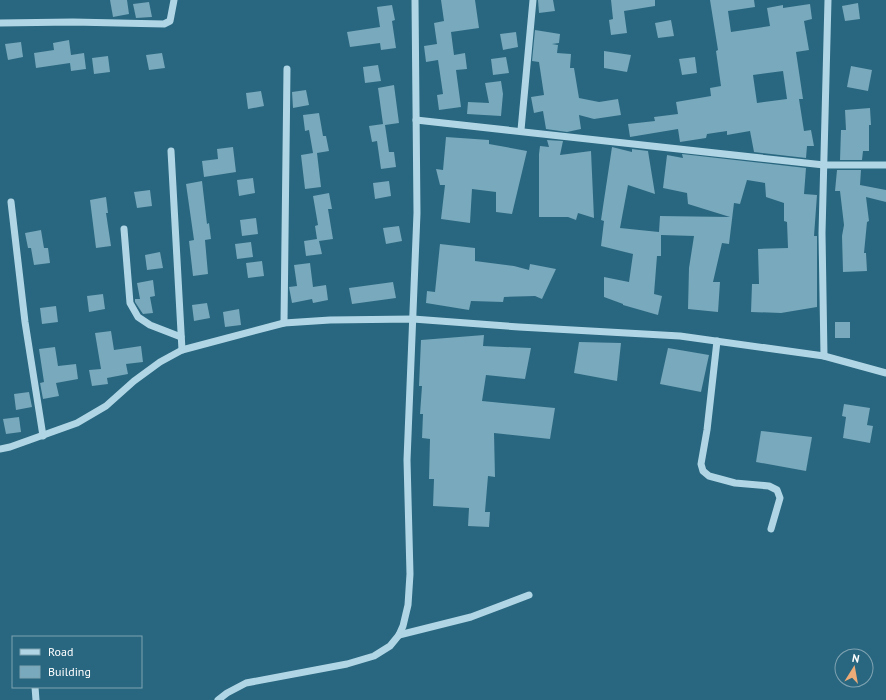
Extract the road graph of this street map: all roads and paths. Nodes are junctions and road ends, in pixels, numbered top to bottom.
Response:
1 (174, 0) edge
2 (415, 0) edge
3 (533, 0) edge
4 (828, 0) edge
5 (0, 24) edge
6 (287, 69) dead end
7 (416, 120) junction
8 (520, 130) junction
9 (171, 151) dead end
10 (824, 165) junction
11 (886, 165) edge
12 (11, 202) dead end
13 (124, 229) dead end
14 (413, 319) junction
15 (284, 323) junction
16 (182, 337) junction
17 (717, 341) junction
18 (182, 350) junction
19 (824, 356) junction
20 (886, 372) edge
21 (42, 436) junction
22 (0, 449) edge
23 (771, 529) dead end
24 (529, 595) dead end
25 (399, 635) junction
26 (35, 688) edge
27 (36, 700) edge
28 (218, 700) edge

1 - 5 street
2 - 7 street
3 - 8 street
4 - 10 street
6 - 15 street
7 - 8 street
7 - 14 street
8 - 10 street
9 - 16 street
10 - 11 street
10 - 19 street
12 - 21 street
13 - 16 street
14 - 15 street
14 - 17 street
14 - 25 street
15 - 18 street
16 - 18 street
17 - 19 street
17 - 23 street
18 - 21 street
19 - 20 street
21 - 22 street
24 - 25 street
25 - 28 street
26 - 27 street

